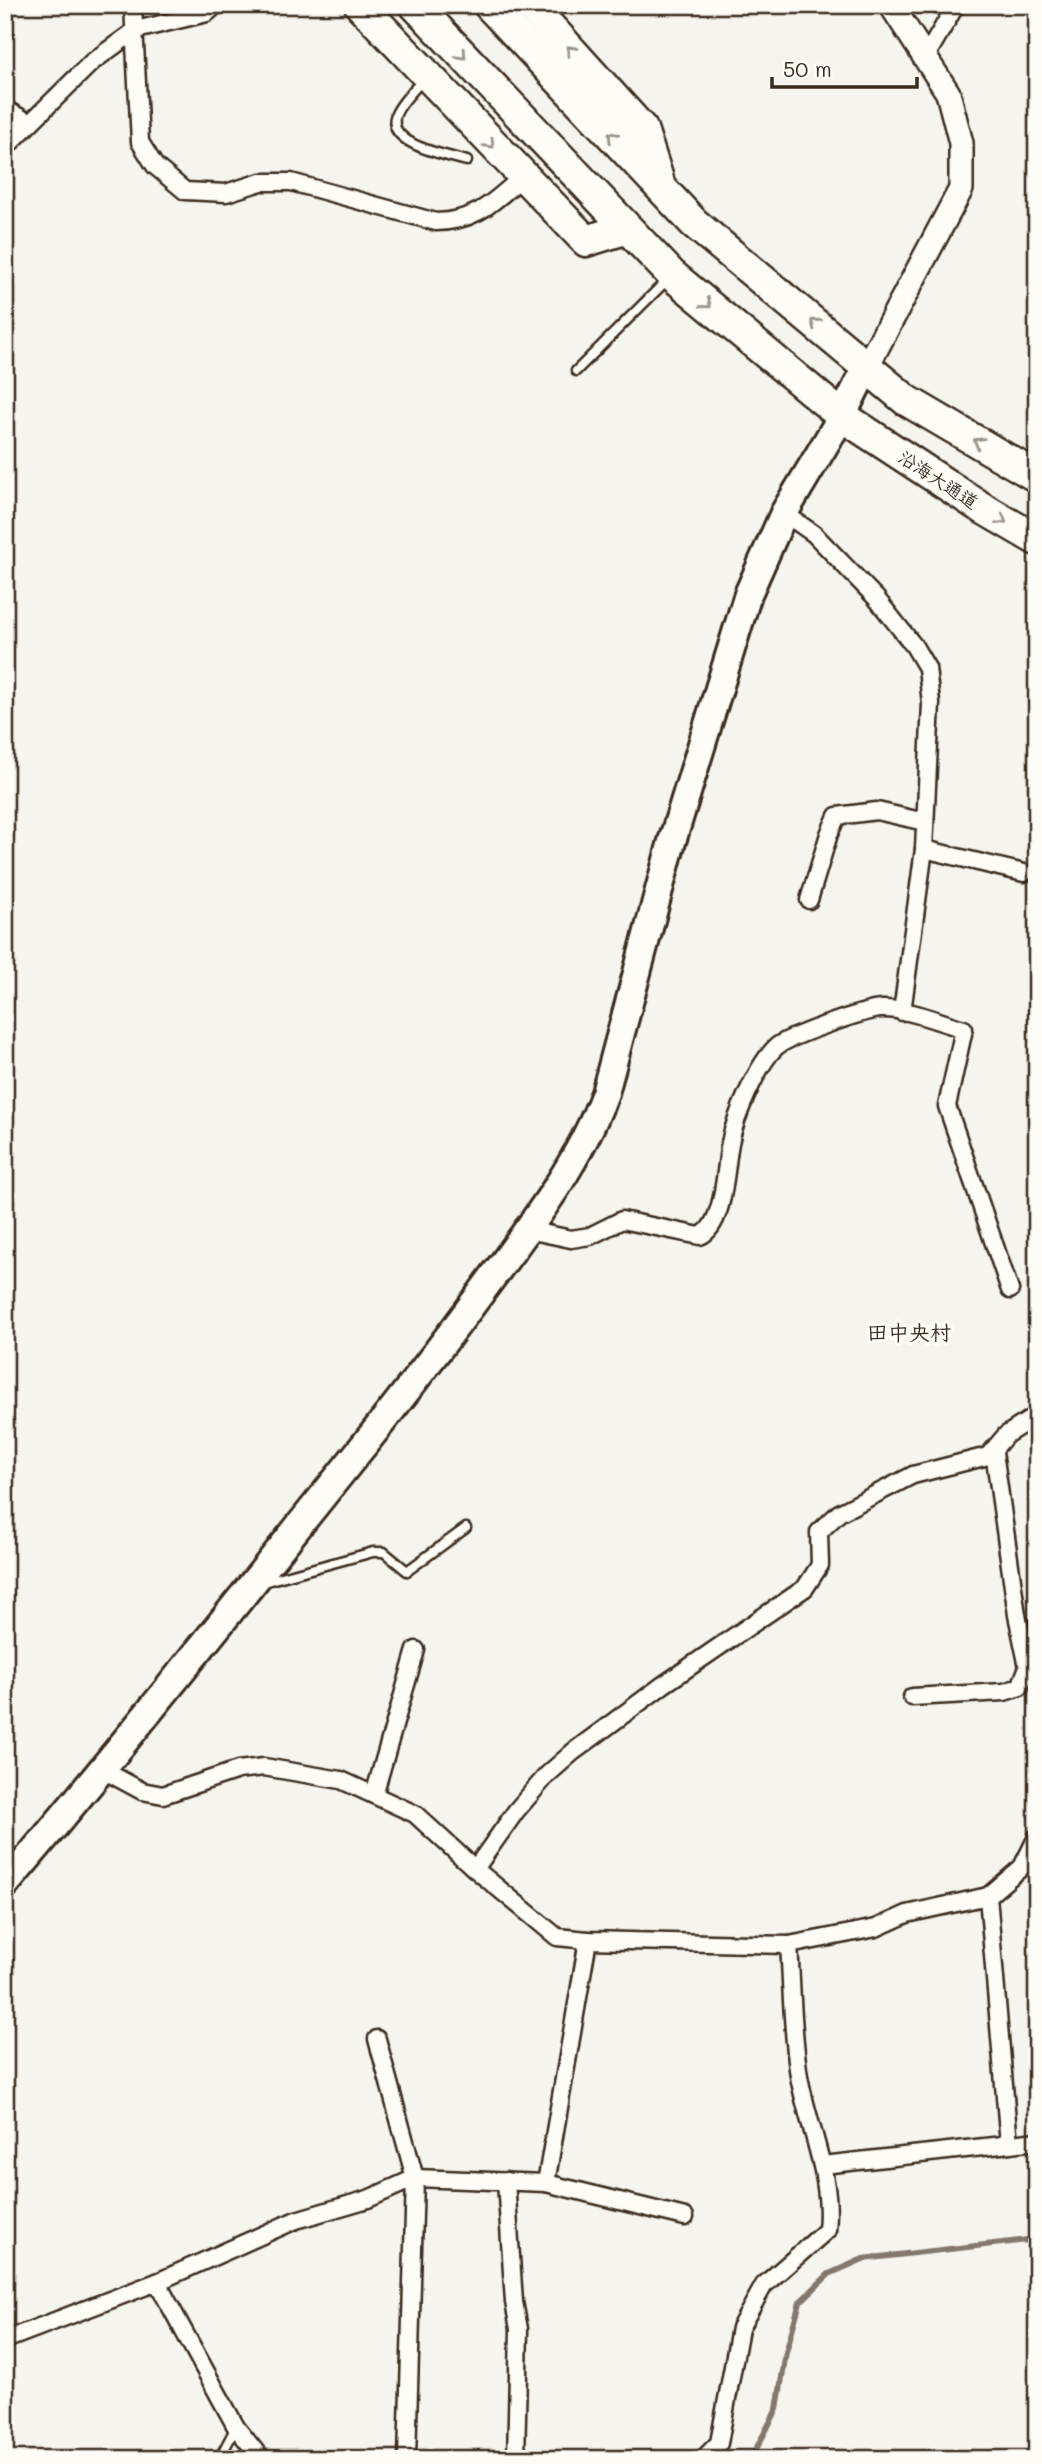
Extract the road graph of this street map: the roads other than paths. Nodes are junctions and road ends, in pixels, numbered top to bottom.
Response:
1 (133, 5) edge
2 (216, 5) edge
3 (360, 5) edge
4 (415, 5) edge
5 (489, 5) edge
6 (530, 5) edge
7 (891, 5) edge
8 (956, 5) edge
9 (136, 30) junction
10 (926, 58) junction
11 (425, 76) junction
12 (5, 109) edge
13 (30, 123) junction
14 (5, 148) edge
15 (467, 161) dead end
16 (522, 177) junction
17 (660, 186) junction
18 (625, 229) junction
19 (672, 275) junction
20 (866, 368) junction
21 (576, 371) dead end
22 (842, 416) junction
23 (1037, 477) edge
24 (784, 513) junction
25 (1037, 540) edge
26 (925, 822) junction
27 (924, 849) junction
28 (1024, 873) dead end
29 (810, 900) dead end
30 (902, 1012) junction
31 (528, 1230) junction
32 (1010, 1290) dead end
33 (1037, 1415) edge
34 (994, 1452) junction
35 (466, 1528) dead end
36 (251, 1585) junction
37 (416, 1650) dead end
38 (912, 1697) dead end
39 (103, 1770) junction
40 (374, 1795) junction
41 (1037, 1837) edge
42 (475, 1869) junction
43 (5, 1885) edge
44 (988, 1896) junction
45 (588, 1940) junction
46 (789, 1945) junction
47 (377, 2039) dead end
48 (1037, 2141) edge
49 (1009, 2144) junction
50 (823, 2165) junction
51 (415, 2178) junction
52 (506, 2181) junction
53 (546, 2183) junction
54 (685, 2217) dead end
55 (157, 2282) junction
56 (5, 2340) edge
57 (236, 2427) junction
58 (260, 2456) dead end
59 (219, 2459) edge
60 (407, 2459) edge
61 (516, 2459) edge
62 (704, 2459) edge

1 - 9 street
2 - 9 street
3 - 11 highway
4 -> 18 highway, 沿海大通道
17 -> 5 highway
17 -> 6 highway
7 - 10 main road
8 - 10 street
9 - 13 street
9 - 16 street
10 - 20 main road
11 - 15 lane
11 -> 16 highway
12 - 13 street
13 - 14 street
16 - 18 highway
20 -> 17 highway
18 - 19 highway, 沿海大通道
19 - 21 lane
19 -> 22 highway, 沿海大通道
20 - 22 main road
23 -> 20 highway
22 - 24 main road
22 -> 25 highway, 沿海大通道
24 - 26 street
24 - 31 main road
26 - 27 street
26 - 29 street
27 - 28 street
27 - 30 street
30 - 31 street
30 - 32 street
31 - 36 main road
33 - 34 street
34 - 38 street
34 - 42 street
35 - 36 lane
36 - 39 main road
37 - 40 street
39 - 40 street
39 - 43 main road
40 - 42 street
41 - 44 street
42 - 45 street
44 - 46 street
44 - 49 street
45 - 46 street
45 - 53 street
46 - 50 street
47 - 51 street
48 - 49 street
49 - 50 street
50 - 62 street
51 - 52 street
51 - 55 street
51 - 60 street
52 - 53 street
52 - 61 street
53 - 54 street
55 - 56 street
55 - 57 street
57 - 58 street
57 - 59 lane

